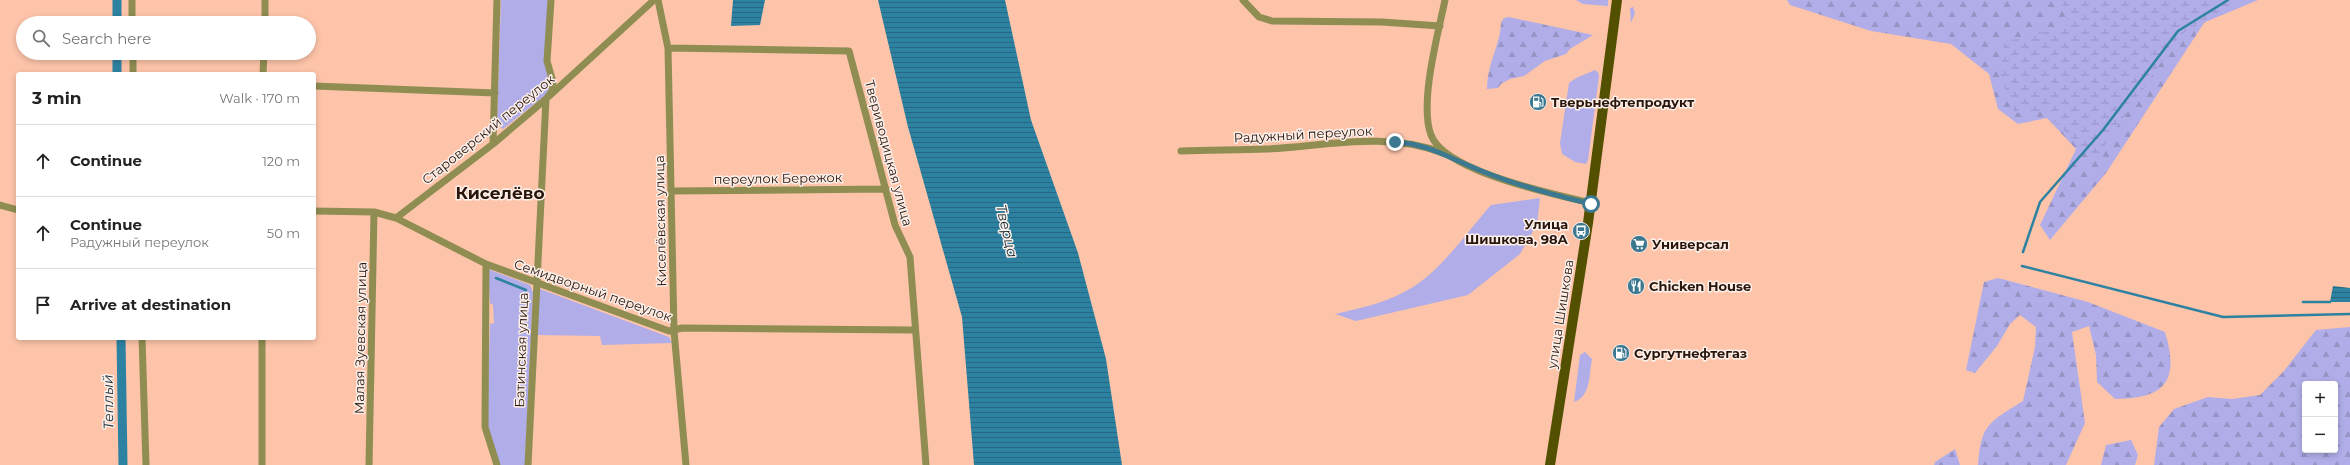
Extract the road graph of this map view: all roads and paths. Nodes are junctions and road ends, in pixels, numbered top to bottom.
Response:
1 (132, 0) edge
2 (265, 0) edge
3 (497, 0) edge
4 (551, 0) edge
5 (654, 0) edge
6 (658, 0) edge
7 (1244, 0) edge
8 (1445, 0) edge
9 (1617, 0) edge
10 (132, 16) edge
11 (265, 16) edge
12 (1440, 26) junction
13 (668, 48) junction
14 (133, 60) edge
15 (264, 60) edge
16 (133, 72) edge
17 (263, 72) edge
18 (316, 86) edge
19 (495, 93) junction
20 (546, 99) junction
21 (493, 144) junction
22 (1181, 150) dead end
23 (1448, 155) junction
24 (886, 189) junction
25 (671, 192) junction
26 (1591, 204) junction
27 (0, 205) edge
28 (16, 209) edge
29 (316, 211) edge
30 (374, 212) junction
31 (396, 218) junction
32 (486, 264) junction
33 (535, 283) junction
34 (914, 330) junction
35 (674, 331) junction
36 (142, 340) edge
37 (262, 340) edge
38 (146, 465) edge
39 (262, 465) edge
40 (370, 465) edge
41 (498, 465) edge
42 (528, 465) edge
43 (686, 465) edge
44 (926, 465) edge
45 (1550, 465) edge

1 - 10 street
2 - 11 street
3 - 19 street
4 - 20 street, Батинская улица
5 - 20 street, Староверский переулок
6 - 13 street, Киселёвская улица
7 - 12 street
8 - 12 street
9 - 26 main road, улица Шишкова
12 - 23 street
13 - 24 street, Твериводицкая улица
13 - 25 street, Киселёвская улица
14 - 16 street
15 - 17 street
18 - 19 street
19 - 21 street
20 - 21 street, Староверский переулок
20 - 33 street, Батинская улица
21 - 31 street, Староверский переулок
22 - 23 street, Радужный переулок
23 - 26 street, Радужный переулок
24 - 25 street, переулок Бережок
24 - 34 street, Твериводицкая улица
25 - 35 street, Киселёвская улица
26 - 45 main road, улица Шишкова
27 - 28 street
29 - 30 street
30 - 31 street
30 - 40 street, Малая Зуевская улица
31 - 32 street, Семидворный переулок
32 - 33 street, Семидворный переулок
32 - 41 street
33 - 35 street, Семидворный переулок
33 - 42 street, Батинская улица
34 - 35 street, Семидворный переулок
34 - 44 street, Твериводицкая улица
35 - 43 street, Киселёвская улица
36 - 38 street
37 - 39 street

